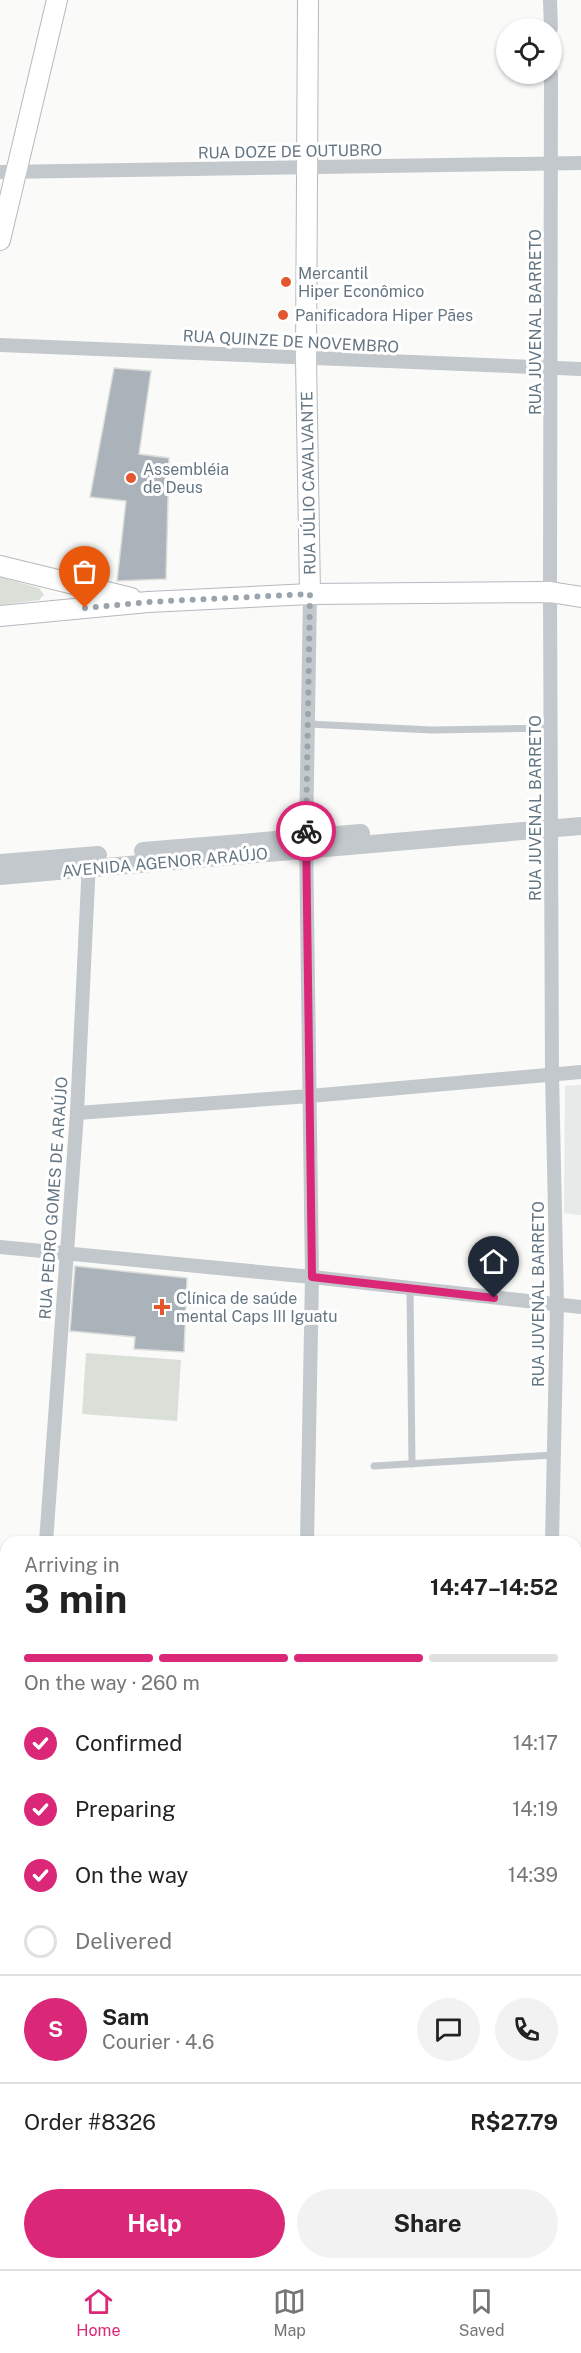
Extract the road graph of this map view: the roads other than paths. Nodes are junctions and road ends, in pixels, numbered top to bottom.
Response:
1 (57, 0) edge
2 (308, 0) edge
3 (550, 0) edge
4 (551, 18) edge
5 (551, 84) edge
6 (581, 163) edge
7 (553, 164) junction
8 (309, 167) junction
9 (7, 173) edge
10 (0, 240) edge
11 (0, 345) edge
12 (306, 359) junction
13 (552, 369) junction
14 (581, 369) edge
15 (0, 566) edge
16 (550, 592) junction
17 (310, 594) junction
18 (581, 597) edge
19 (148, 602) junction
20 (0, 616) edge
21 (309, 724) junction
22 (552, 728) junction
23 (581, 816) edge
24 (551, 824) junction
25 (581, 826) edge
26 (306, 843) junction
27 (89, 862) junction
28 (0, 863) edge
29 (0, 876) edge
30 (581, 1072) edge
31 (552, 1074) junction
32 (310, 1096) junction
33 (77, 1113) junction
34 (0, 1247) edge
35 (66, 1253) junction
36 (312, 1277) junction
37 (410, 1289) junction
38 (557, 1305) junction
39 (581, 1307) edge
40 (554, 1455) junction
41 (412, 1464) junction
42 (374, 1466) dead end
43 (46, 1536) edge
44 (307, 1536) edge
45 (552, 1536) edge

1 - 9 main road
2 - 8 main road, RUA JÚLIO CAVALVANTE
3 - 4 street
5 - 7 street, RUA JUVENAL BARRETO
6 - 7 street, RUA DOZE DE OUTUBRO
7 - 8 street, RUA DOZE DE OUTUBRO
7 - 13 street, RUA JUVENAL BARRETO
8 - 9 street, RUA DOZE DE OUTUBRO
8 - 12 main road, RUA JÚLIO CAVALVANTE
9 - 10 main road
11 - 12 street, RUA QUINZE DE NOVEMBRO
12 - 13 street, RUA QUINZE DE NOVEMBRO
12 - 17 main road, RUA JÚLIO CAVALVANTE
13 - 14 street, RUA QUINZE DE NOVEMBRO
13 - 16 street, RUA JUVENAL BARRETO
15 - 19 main road
16 - 17 main road
16 - 18 main road
16 - 22 street, RUA JUVENAL BARRETO
17 - 19 main road
17 - 21 street, RUA JÚLIO CAVALVANTE
19 - 20 main road
21 - 22 lane
21 - 26 street, RUA JÚLIO CAVALVANTE
22 - 24 street, RUA JUVENAL BARRETO
23 - 24 street, AVENIDA AGENOR ARAÚJO
24 - 25 street, AVENIDA AGENOR ARAÚJO
24 - 26 street, AVENIDA AGENOR ARAÚJO
24 - 31 street, RUA JUVENAL BARRETO
26 - 27 street, AVENIDA AGENOR ARAÚJO
26 - 32 street, RUA JÚLIO CAVALVANTE
27 - 28 street, AVENIDA AGENOR ARAÚJO
27 - 29 street, AVENIDA AGENOR ARAÚJO
27 - 33 street, RUA PEDRO GOMES DE ARAÚJO
30 - 31 street
31 - 32 street
31 - 38 street, RUA JUVENAL BARRETO
32 - 33 street
32 - 36 street, RUA JÚLIO CAVALVANTE
33 - 35 street, RUA PEDRO GOMES DE ARAÚJO
34 - 35 street
35 - 36 street
35 - 43 street, RUA PEDRO GOMES DE ARAÚJO
36 - 37 street
36 - 44 street, RUA JÚLIO CAVALVANTE
37 - 38 street
37 - 41 lane
38 - 39 street
38 - 40 street, RUA JUVENAL BARRETO
40 - 41 lane
40 - 45 street, RUA JUVENAL BARRETO
41 - 42 lane

